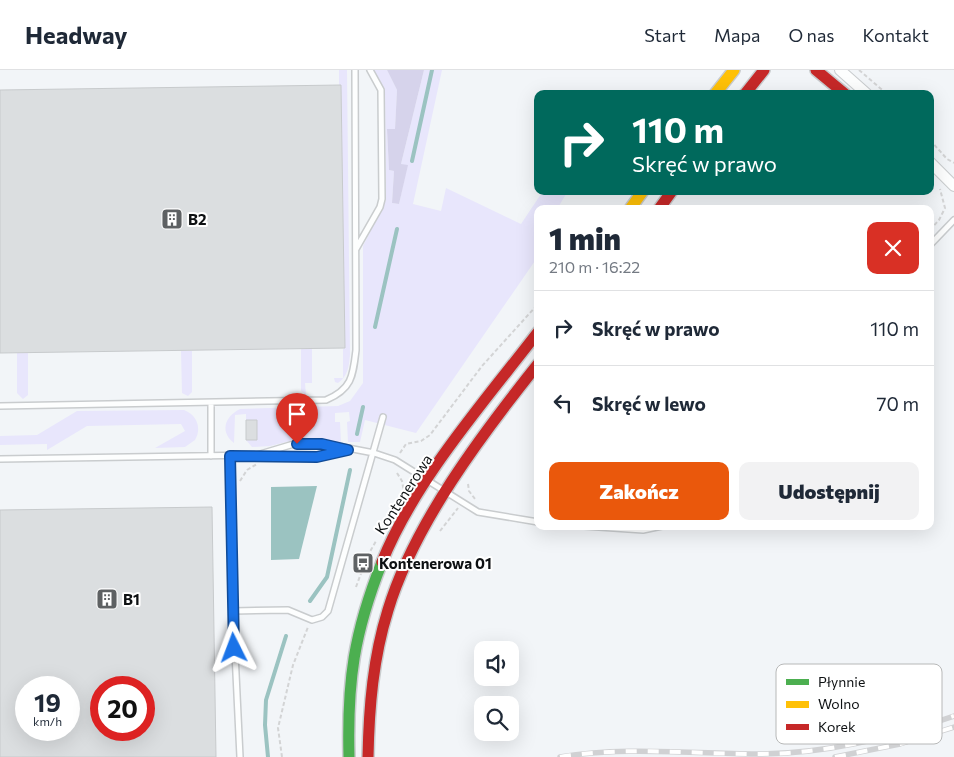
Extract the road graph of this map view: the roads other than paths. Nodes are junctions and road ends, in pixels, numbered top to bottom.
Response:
1 (355, 70) edge
2 (370, 70) edge
3 (734, 70) edge
4 (764, 70) edge
5 (816, 70) edge
6 (840, 70) edge
7 (719, 90) edge
8 (748, 90) edge
9 (840, 90) edge
10 (862, 90) edge
11 (934, 166) edge
12 (951, 183) edge
13 (954, 220) edge
14 (934, 241) edge
15 (356, 250) junction
16 (534, 337) edge
17 (534, 369) edge
18 (211, 403) junction
19 (0, 406) edge
20 (383, 418) dead end
21 (348, 450) junction
22 (374, 453) junction
23 (257, 455) junction
24 (211, 456) junction
25 (230, 456) junction
26 (0, 459) edge
27 (427, 480) junction
28 (446, 494) junction
29 (534, 521) edge
30 (233, 611) junction
31 (240, 757) edge
32 (349, 757) edge
33 (368, 757) edge

1 - 15 lane
2 - 15 lane
3 - 7 main road
4 - 8 main road
5 - 9 main road
6 - 10 street
11 - 12 street
13 - 14 lane
15 - 18 lane
16 - 27 main road, Kontenerowa
17 - 28 main road
18 - 19 lane
18 - 24 lane
20 - 22 lane
21 - 22 lane
21 - 23 lane
21 - 23 lane
22 - 27 lane
22 - 30 lane
23 - 25 lane
24 - 25 lane
24 - 26 lane
25 - 30 lane
27 - 28 lane
27 - 32 main road, Kontenerowa
28 - 29 lane
28 - 33 main road
30 - 31 lane

